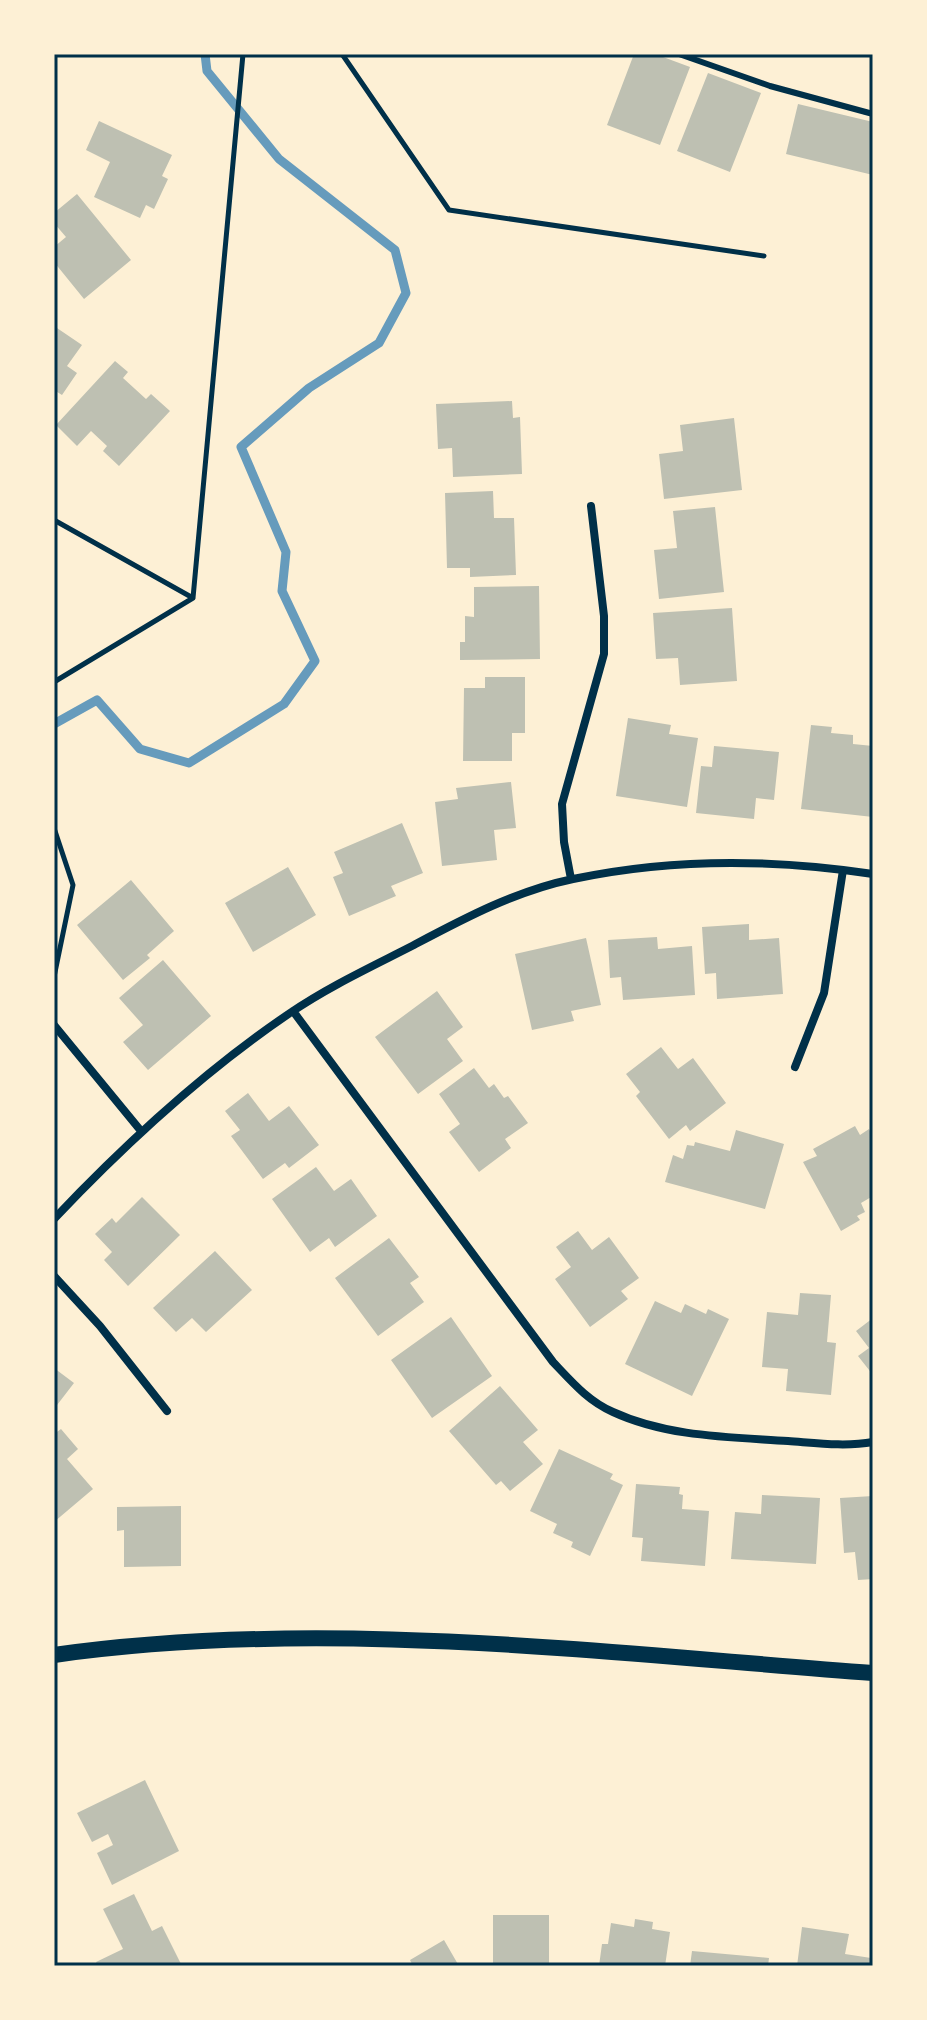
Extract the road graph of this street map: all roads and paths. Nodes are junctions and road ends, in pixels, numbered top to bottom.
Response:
1 (243, 54) edge
2 (342, 54) edge
3 (679, 54) edge
4 (873, 114) edge
5 (764, 256) dead end
6 (591, 506) dead end
7 (54, 520) edge
8 (193, 598) junction
9 (54, 682) edge
10 (54, 828) edge
11 (843, 870) junction
12 (873, 874) edge
13 (571, 879) junction
14 (54, 977) edge
15 (293, 1011) junction
16 (54, 1025) edge
17 (795, 1067) dead end
18 (141, 1131) junction
19 (54, 1219) edge
20 (54, 1276) edge
21 (167, 1411) dead end
22 (873, 1442) edge
23 (54, 1655) edge
24 (873, 1673) edge

1 - 8 path
2 - 5 path
3 - 4 lane
6 - 13 street
7 - 8 path
8 - 9 path
10 - 14 path
11 - 12 street
11 - 13 street
11 - 17 street
13 - 15 street
15 - 18 street
15 - 22 street
16 - 18 street
18 - 19 street
20 - 21 street
23 - 24 main road

